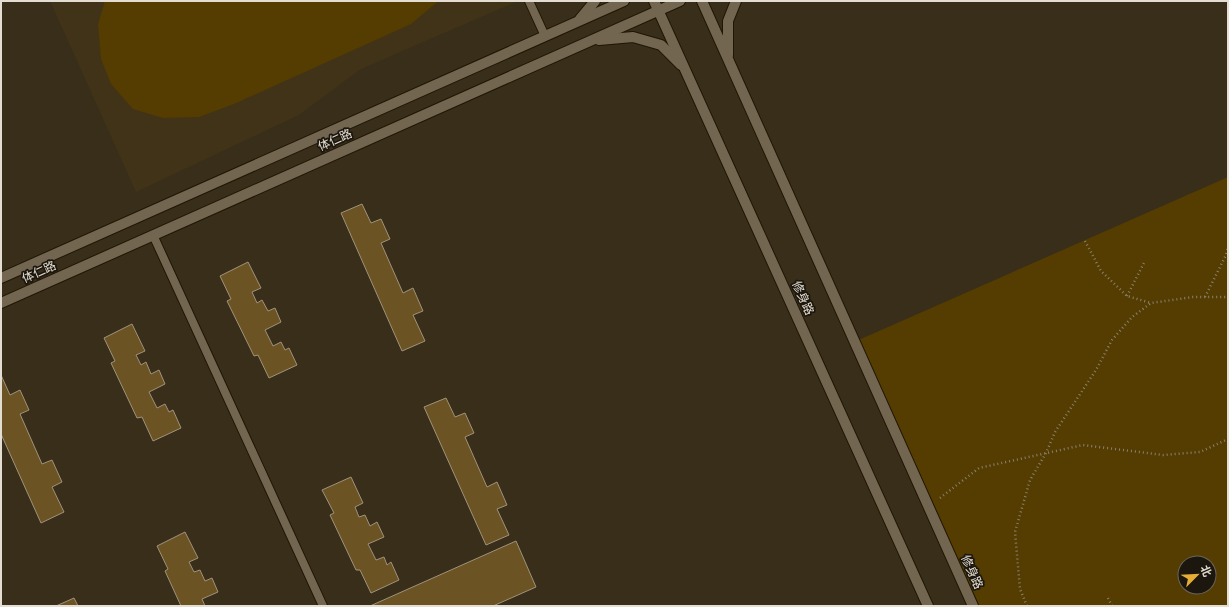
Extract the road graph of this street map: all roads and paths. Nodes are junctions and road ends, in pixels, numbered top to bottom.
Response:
1 (529, 1) edge
2 (595, 1) edge
3 (624, 1) edge
4 (680, 1) edge
5 (702, 1) edge
6 (736, 1) edge
7 (657, 6) edge
8 (578, 21) junction
9 (544, 36) junction
10 (589, 42) junction
11 (728, 59) junction
12 (685, 69) junction
13 (153, 235) junction
14 (1085, 241) dead end
15 (1228, 247) edge
16 (1145, 261) dead end
17 (1, 278) edge
18 (1127, 296) junction
19 (1205, 297) junction
20 (1228, 297) edge
21 (1, 303) edge
22 (1151, 303) junction
23 (1228, 439) edge
24 (1046, 453) junction
25 (929, 507) junction
26 (1108, 598) dead end
27 (323, 606) edge
28 (928, 606) edge
29 (973, 606) edge
30 (1027, 606) edge
31 (1112, 606) edge

1 - 9 lane
2 - 8 street
3 - 8 street, 体仁路
4 - 7 street, 体仁路
5 - 11 street, 修身路
6 - 11 street
7 - 10 street, 体仁路
7 - 12 street, 修身路
8 - 9 street, 体仁路
9 - 17 street, 体仁路
10 - 12 street
10 - 13 street, 体仁路
11 - 25 street, 修身路
12 - 28 street, 修身路
13 - 21 street, 体仁路
13 - 27 lane
14 - 18 path
15 - 19 path
16 - 18 path
18 - 22 path
19 - 20 path
19 - 22 path
22 - 24 path
23 - 24 path
24 - 25 path
24 - 30 path
25 - 29 street, 修身路
26 - 31 path

